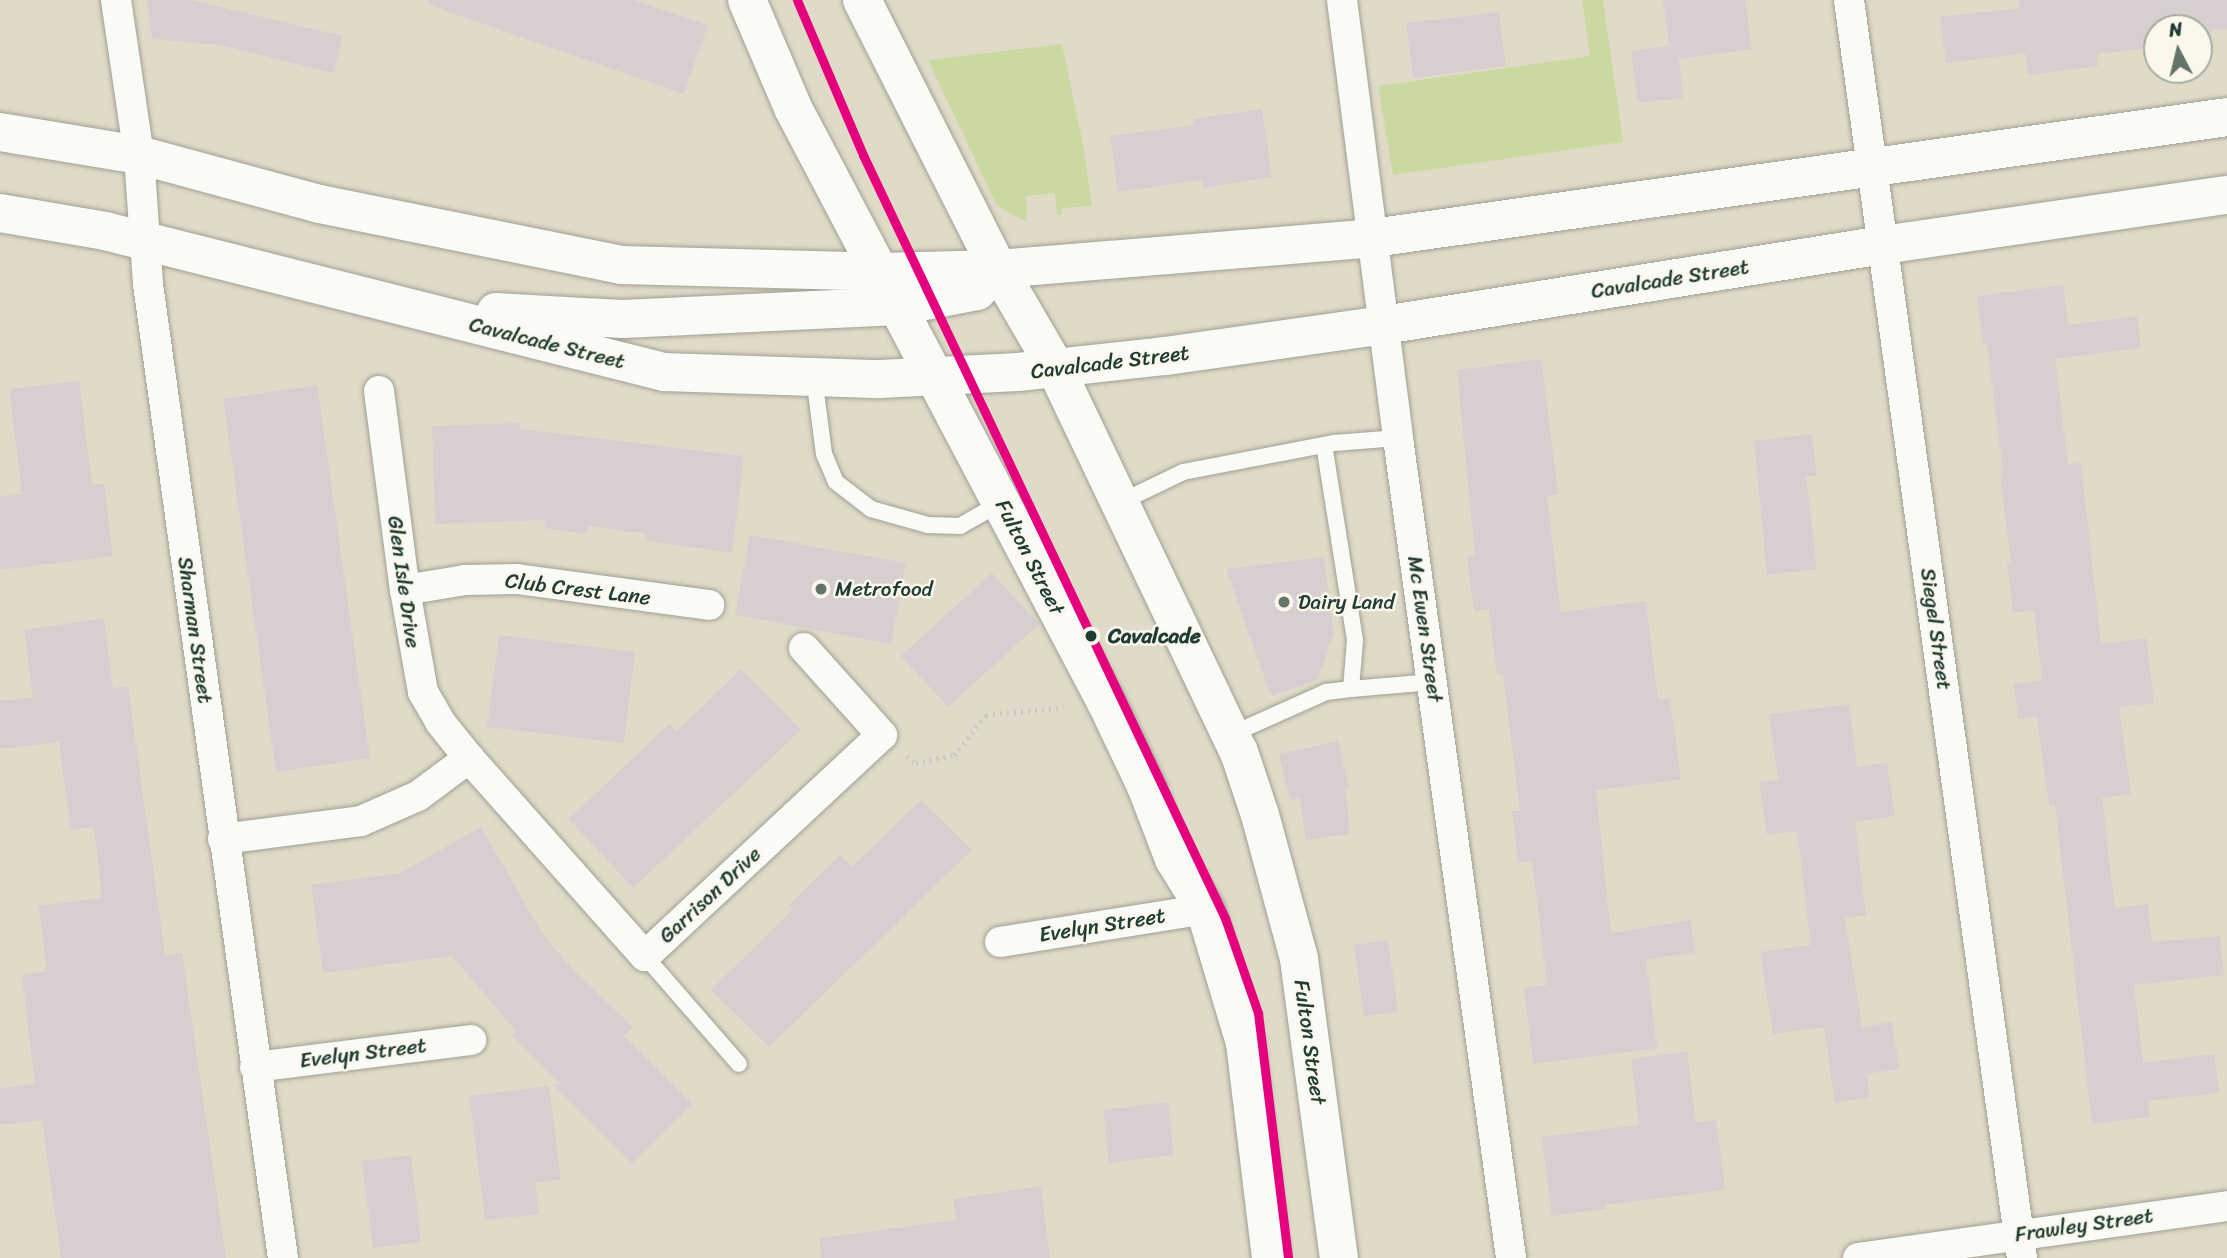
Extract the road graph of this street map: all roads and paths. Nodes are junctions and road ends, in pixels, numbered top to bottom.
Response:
1 (116, 0) edge
2 (747, 0) edge
3 (862, 0) edge
4 (1342, 0) edge
5 (1849, 0) edge
6 (2227, 117) edge
7 (0, 132) edge
8 (139, 155) junction
9 (1872, 165) junction
10 (2227, 195) edge
11 (0, 213) edge
12 (1373, 238) junction
13 (145, 241) junction
14 (1883, 244) junction
15 (998, 269) junction
16 (880, 272) junction
17 (899, 306) junction
18 (410, 308) junction
19 (1384, 325) junction
20 (1055, 367) junction
21 (814, 377) junction
22 (936, 378) junction
23 (379, 391) dead end
24 (1398, 438) junction
25 (1324, 445) junction
26 (1002, 502) junction
27 (1121, 502) junction
28 (405, 590) junction
29 (709, 606) dead end
30 (804, 648) dead end
31 (1433, 682) junction
32 (1351, 688) junction
33 (1107, 705) junction
34 (882, 735) junction
35 (1230, 735) junction
36 (469, 758) junction
37 (223, 839) junction
38 (1205, 909) junction
39 (1000, 942) dead end
40 (645, 956) junction
41 (471, 1040) dead end
42 (739, 1064) dead end
43 (256, 1067) junction
44 (2227, 1206) edge
45 (2020, 1245) edge
46 (283, 1258) edge
47 (1271, 1258) edge
48 (1339, 1258) edge
49 (1511, 1258) edge
50 (1858, 1258) edge

1 - 8 street, Sharman Street
2 - 16 main road, Fulton Street
3 - 15 main road, Fulton Street
4 - 12 street, Mc Ewen Street
5 - 9 street, Siegel Street
6 - 9 main road
7 - 8 main road
8 - 13 street, Sharman Street
8 - 16 main road
9 - 12 main road
9 - 14 street, Siegel Street
10 - 14 main road, Cavalcade Street
11 - 13 main road, Cavalcade Street
12 - 15 main road
12 - 19 street, Mc Ewen Street
13 - 18 main road, Cavalcade Street
13 - 37 street, Sharman Street
14 - 19 main road, Cavalcade Street
14 - 45 street, Siegel Street
15 - 16 main road
15 - 17 main road
15 - 20 main road, Fulton Street
16 - 17 main road, Fulton Street
17 - 18 main road
17 - 22 main road, Fulton Street
18 - 21 main road, Cavalcade Street
19 - 20 main road, Cavalcade Street
19 - 24 street, Mc Ewen Street
20 - 22 main road, Cavalcade Street
20 - 27 main road, Fulton Street
21 - 22 main road, Cavalcade Street
21 - 26 lane
22 - 26 main road, Fulton Street
23 - 28 street, Glen Isle Drive
24 - 25 lane
24 - 31 street, Mc Ewen Street
25 - 27 lane
25 - 32 lane
26 - 33 main road, Fulton Street
27 - 35 main road, Fulton Street
28 - 29 street, Club Crest Lane
28 - 36 street, Glen Isle Drive
30 - 34 street
31 - 32 lane
31 - 49 street, Mc Ewen Street
32 - 35 lane
33 - 34 path
33 - 38 main road, Fulton Street
34 - 40 street, Garrison Drive
35 - 48 main road, Fulton Street
36 - 37 street
36 - 40 street, Garrison Drive
37 - 43 street, Sharman Street
38 - 39 street, Evelyn Street
38 - 47 main road, Fulton Street
40 - 42 lane
41 - 43 street, Evelyn Street
43 - 46 street, Sharman Street
44 - 45 street, Frawley Street
45 - 50 street, Frawley Street

